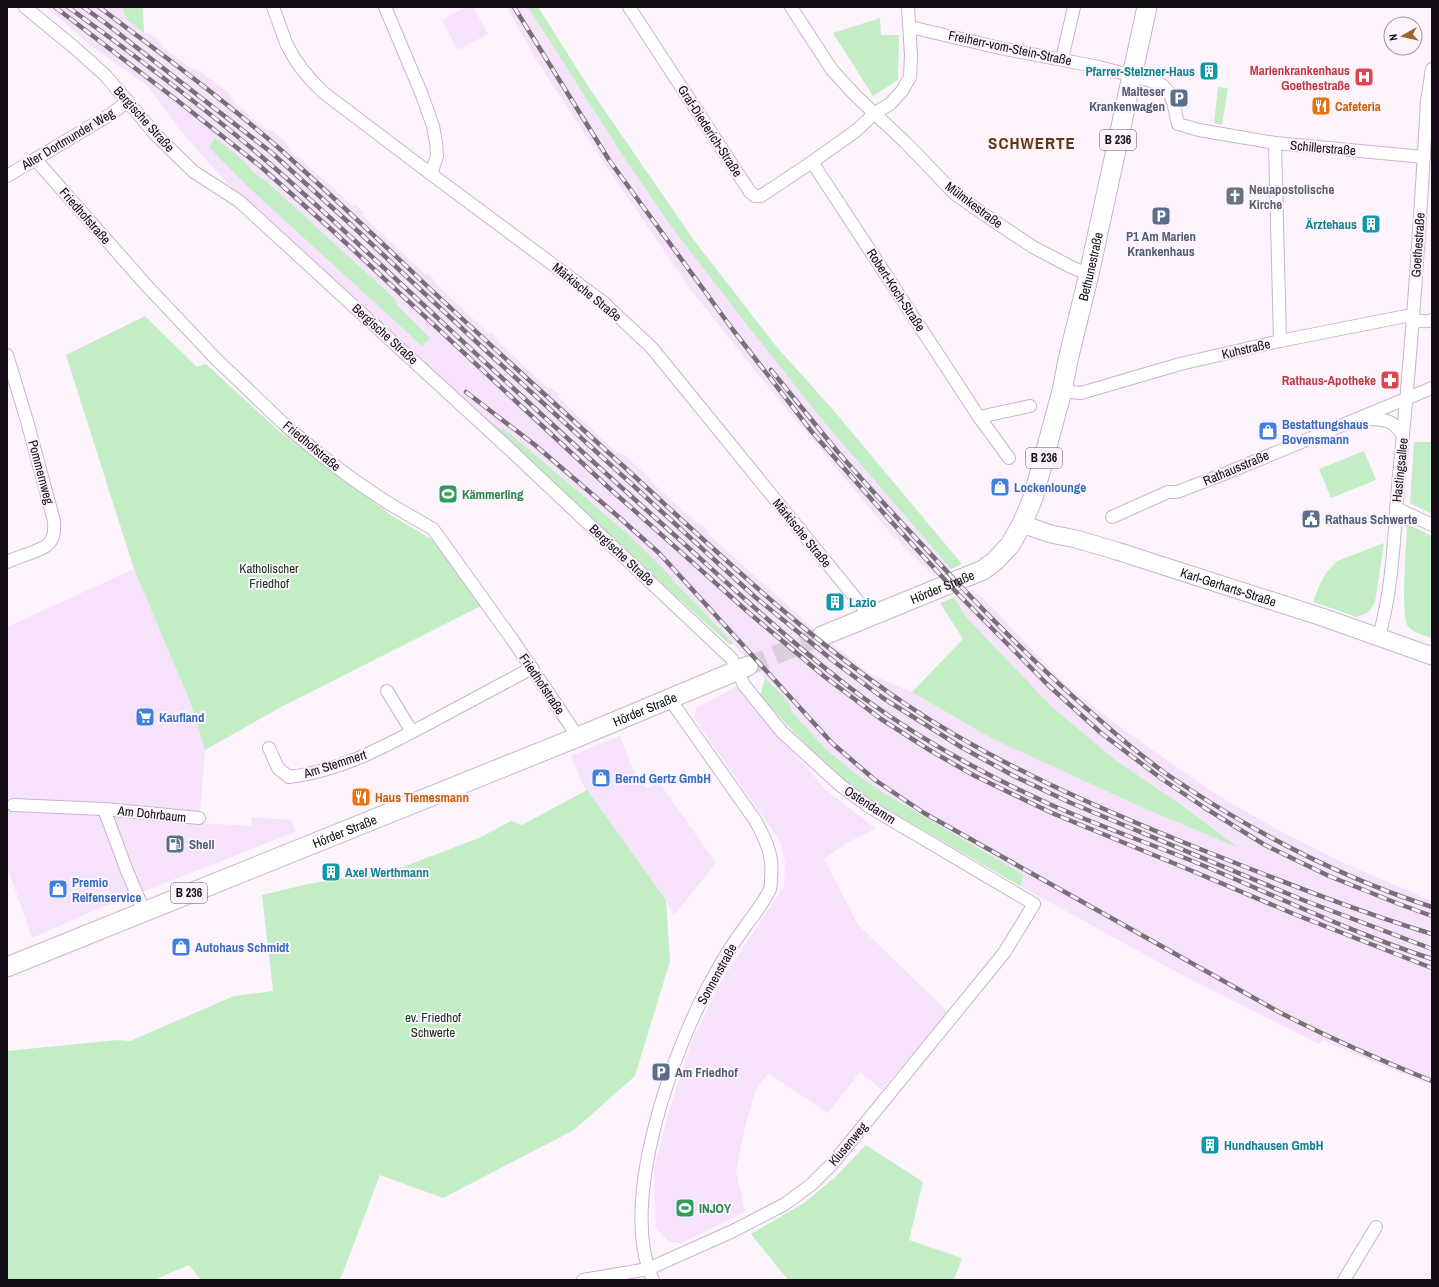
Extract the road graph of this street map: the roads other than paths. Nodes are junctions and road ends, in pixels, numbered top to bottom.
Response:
1 (25, 7) edge
2 (273, 7) edge
3 (385, 7) edge
4 (629, 7) edge
5 (791, 7) edge
6 (908, 7) edge
7 (1074, 7) edge
8 (1147, 7) edge
9 (910, 27) junction
10 (1062, 59) junction
11 (1432, 69) edge
12 (1133, 76) junction
13 (128, 101) junction
14 (875, 113) junction
15 (1275, 143) junction
16 (1424, 157) junction
17 (35, 159) junction
18 (812, 162) junction
19 (431, 174) junction
20 (7, 176) edge
21 (1089, 274) junction
22 (1413, 320) junction
23 (1432, 320) edge
24 (1280, 341) junction
25 (7, 355) edge
26 (1432, 388) edge
27 (1062, 391) junction
28 (1407, 398) junction
29 (1030, 406) dead end
30 (979, 417) junction
31 (1360, 418) junction
32 (1403, 435) junction
33 (1009, 458) dead end
34 (1396, 508) junction
35 (1112, 517) dead end
36 (1022, 524) junction
37 (1432, 525) edge
38 (7, 562) edge
39 (870, 616) junction
40 (822, 636) tunnel mouth
41 (1379, 636) junction
42 (1432, 656) edge
43 (532, 668) junction
44 (743, 668) junction
45 (387, 690) dead end
46 (669, 698) junction
47 (412, 732) junction
48 (578, 736) junction
49 (269, 748) dead end
50 (12, 804) dead end
51 (104, 809) junction
52 (199, 818) dead end
53 (1034, 904) joint
54 (144, 911) junction
55 (7, 967) edge
56 (1376, 1227) dead end
57 (650, 1275) edge
58 (583, 1280) edge
59 (1344, 1280) edge

1 - 13 street, Bergische Straße
2 - 19 street, Märkische Straße
3 - 19 street
4 - 18 street, Graf-Diederich-Straße
5 - 14 street, Mülmkestraße
6 - 9 street
7 - 10 street
8 - 12 main road, Bethunestraße / B 236
9 - 10 street, Freiherr-vom-Stein-Straße
9 - 14 street
10 - 12 street, Freiherr-vom-Stein-Straße
11 - 16 street, Goethestraße
12 - 15 street, Freiherr-vom-Stein-Straße
12 - 21 main road, Bethunestraße / B 236
13 - 17 street, Alter Dortmunder Weg
13 - 44 street, Bergische Straße
14 - 18 street
14 - 21 street, Mülmkestraße
15 - 16 street, Schillerstraße
15 - 24 street, Schillerstraße
16 - 22 street, Goethestraße
17 - 20 street, Alter Dortmunder Weg
17 - 43 street, Friedhofstraße
18 - 30 street, Robert-Koch-Straße
19 - 39 street, Märkische Straße
21 - 27 main road, Bethunestraße / B 236
22 - 23 street, Kuhstraße
22 - 24 street, Kuhstraße
22 - 28 street, Goethestraße
24 - 27 street, Kuhstraße
25 - 38 street, Pommernweg
26 - 28 street, Rathausstraße
27 - 36 main road, Bethunestraße / B 236
28 - 31 street, Rathausstraße
28 - 32 street, Hastingsallee
29 - 30 street
30 - 33 street, Robert-Koch-Straße
31 - 32 street, Rathausstraße
31 - 35 street, Rathausstraße
32 - 34 street, Hastingsallee
34 - 37 street
34 - 41 street, Hastingsallee
36 - 39 main road, Hörder Straße / B 236
36 - 41 main road, Karl-Gerharts-Straße
39 - 40 main road, Hörder Straße / B 236
41 - 42 main road, Karl-Gerharts-Straße
43 - 47 street, Am Stemmert
43 - 48 street, Friedhofstraße
44 - 46 main road, Hörder Straße / B 236
44 - 53 street, Ostendamm
45 - 47 street
46 - 48 main road, Hörder Straße / B 236
46 - 57 street, Sonnenstraße
47 - 49 street, Am Stemmert
48 - 54 main road, Hörder Straße / B 236
50 - 51 street, Am Dohrbaum
51 - 52 street, Am Dohrbaum
51 - 54 street, Am Dohrbaum
53 - 57 street, Klusenweg
54 - 55 main road, Hörder Straße / B 236
56 - 59 street
57 - 58 street, Klusenweg

